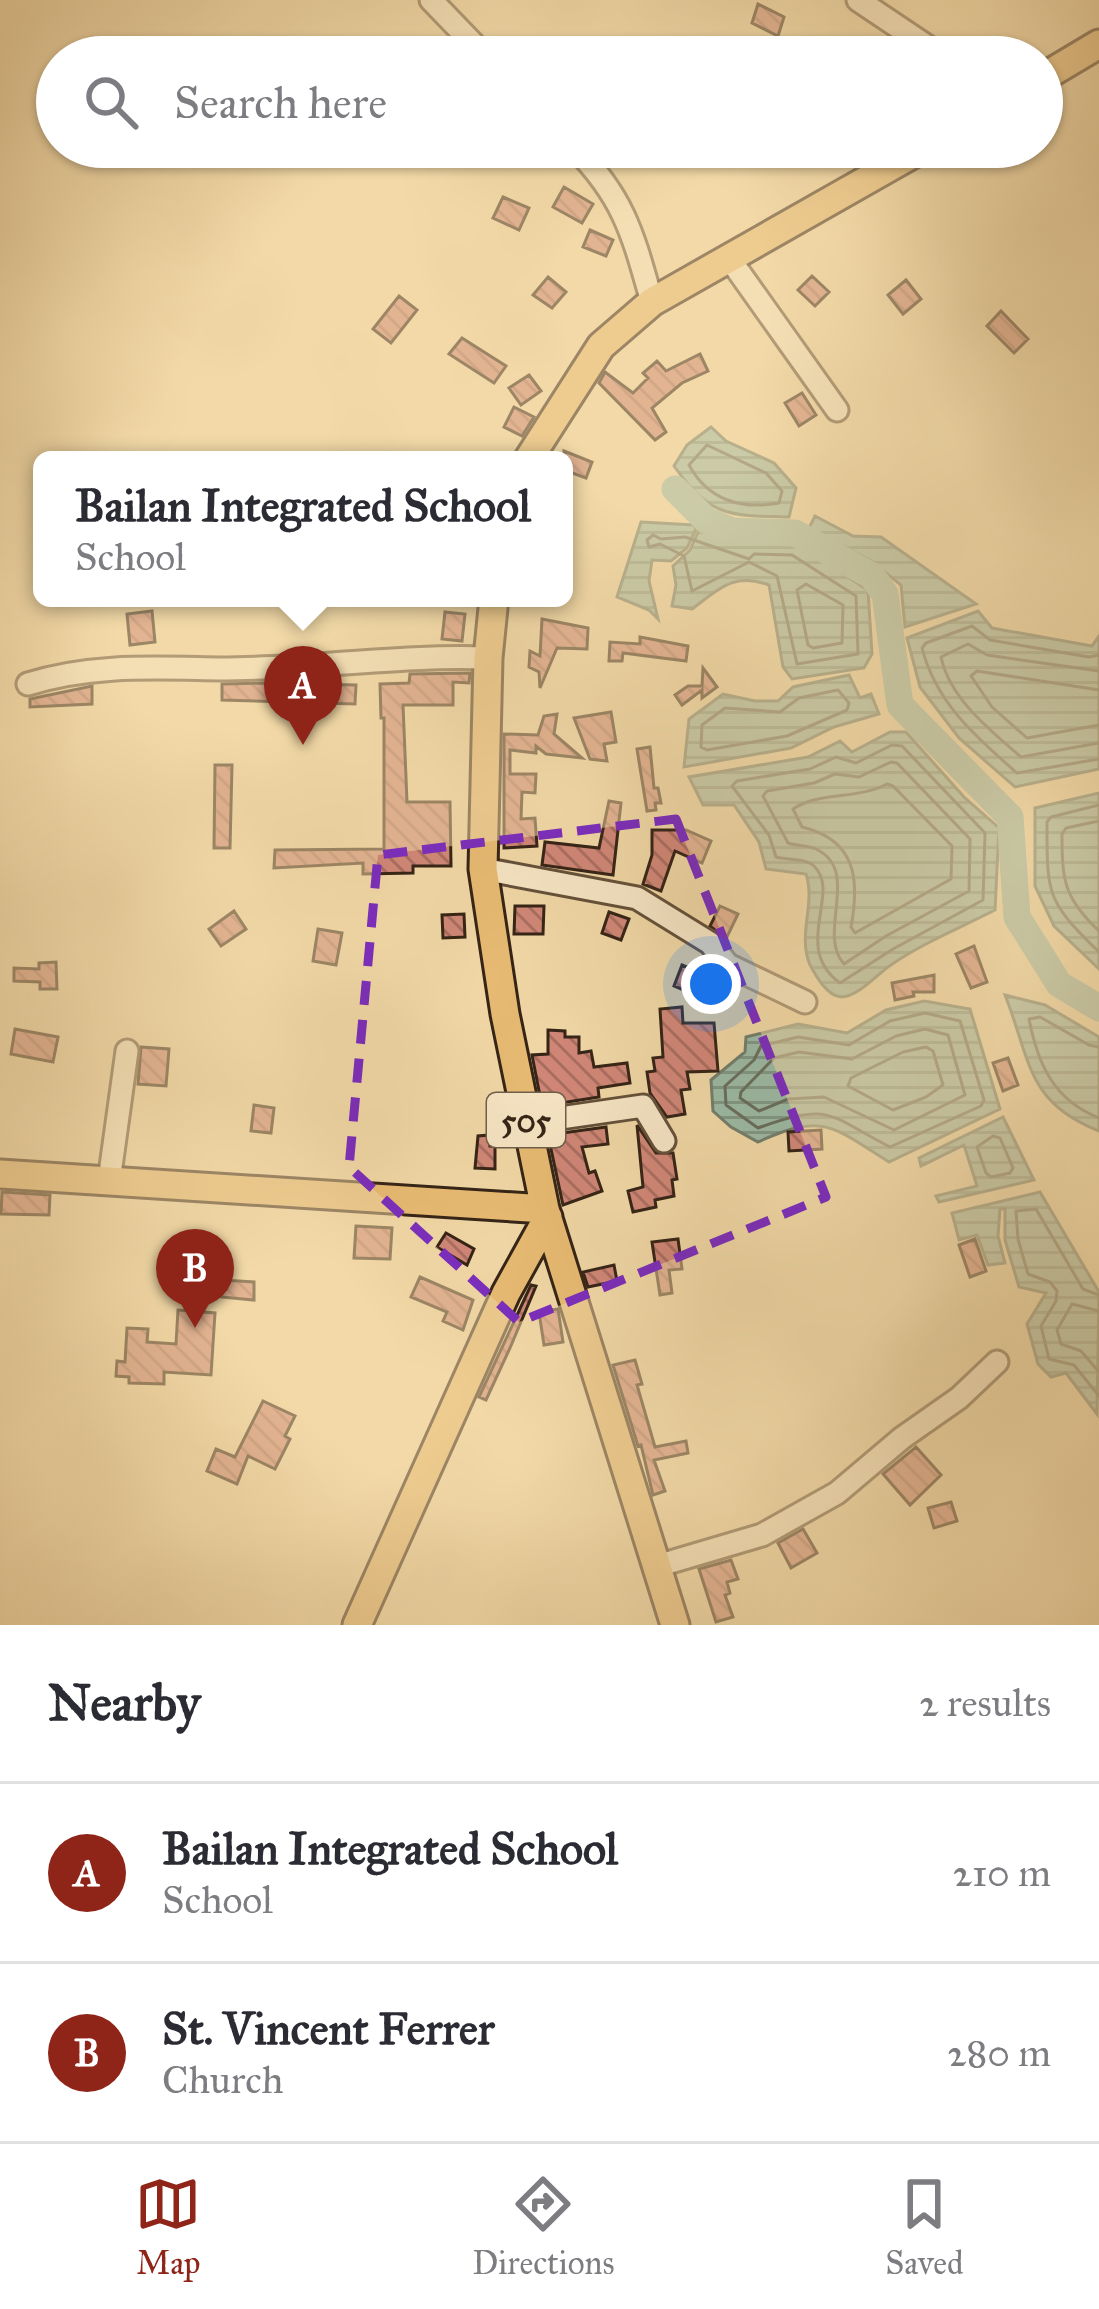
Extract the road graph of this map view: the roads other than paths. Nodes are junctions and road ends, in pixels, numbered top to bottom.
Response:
1 (431, 0) edge
2 (858, 0) edge
3 (466, 36) edge
4 (912, 36) edge
5 (1099, 44) edge
6 (1063, 65) edge
7 (595, 168) edge
8 (888, 168) edge
9 (729, 259) junction
10 (652, 302) junction
11 (837, 410) dead end
12 (534, 451) edge
13 (493, 607) edge
14 (488, 658) junction
15 (28, 684) dead end
16 (483, 869) junction
17 (805, 1002) dead end
18 (127, 1051) dead end
19 (526, 1123) junction
20 (664, 1141) dead end
21 (0, 1174) edge
22 (109, 1181) junction
23 (546, 1213) junction
24 (997, 1362) dead end
25 (657, 1566) junction
26 (357, 1625) edge
27 (675, 1625) edge

1 - 3 street
2 - 4 street
5 - 6 main road
7 - 10 street
8 - 9 main road
9 - 10 main road
9 - 11 street
10 - 12 main road
13 - 14 main road, 505
14 - 15 street
14 - 16 main road, 505
16 - 17 street
16 - 19 main road, 505
18 - 22 street
19 - 20 street
19 - 23 main road, 505
21 - 22 main road
22 - 23 main road
23 - 25 main road, 505
23 - 26 main road
24 - 25 street
25 - 27 main road, 505

